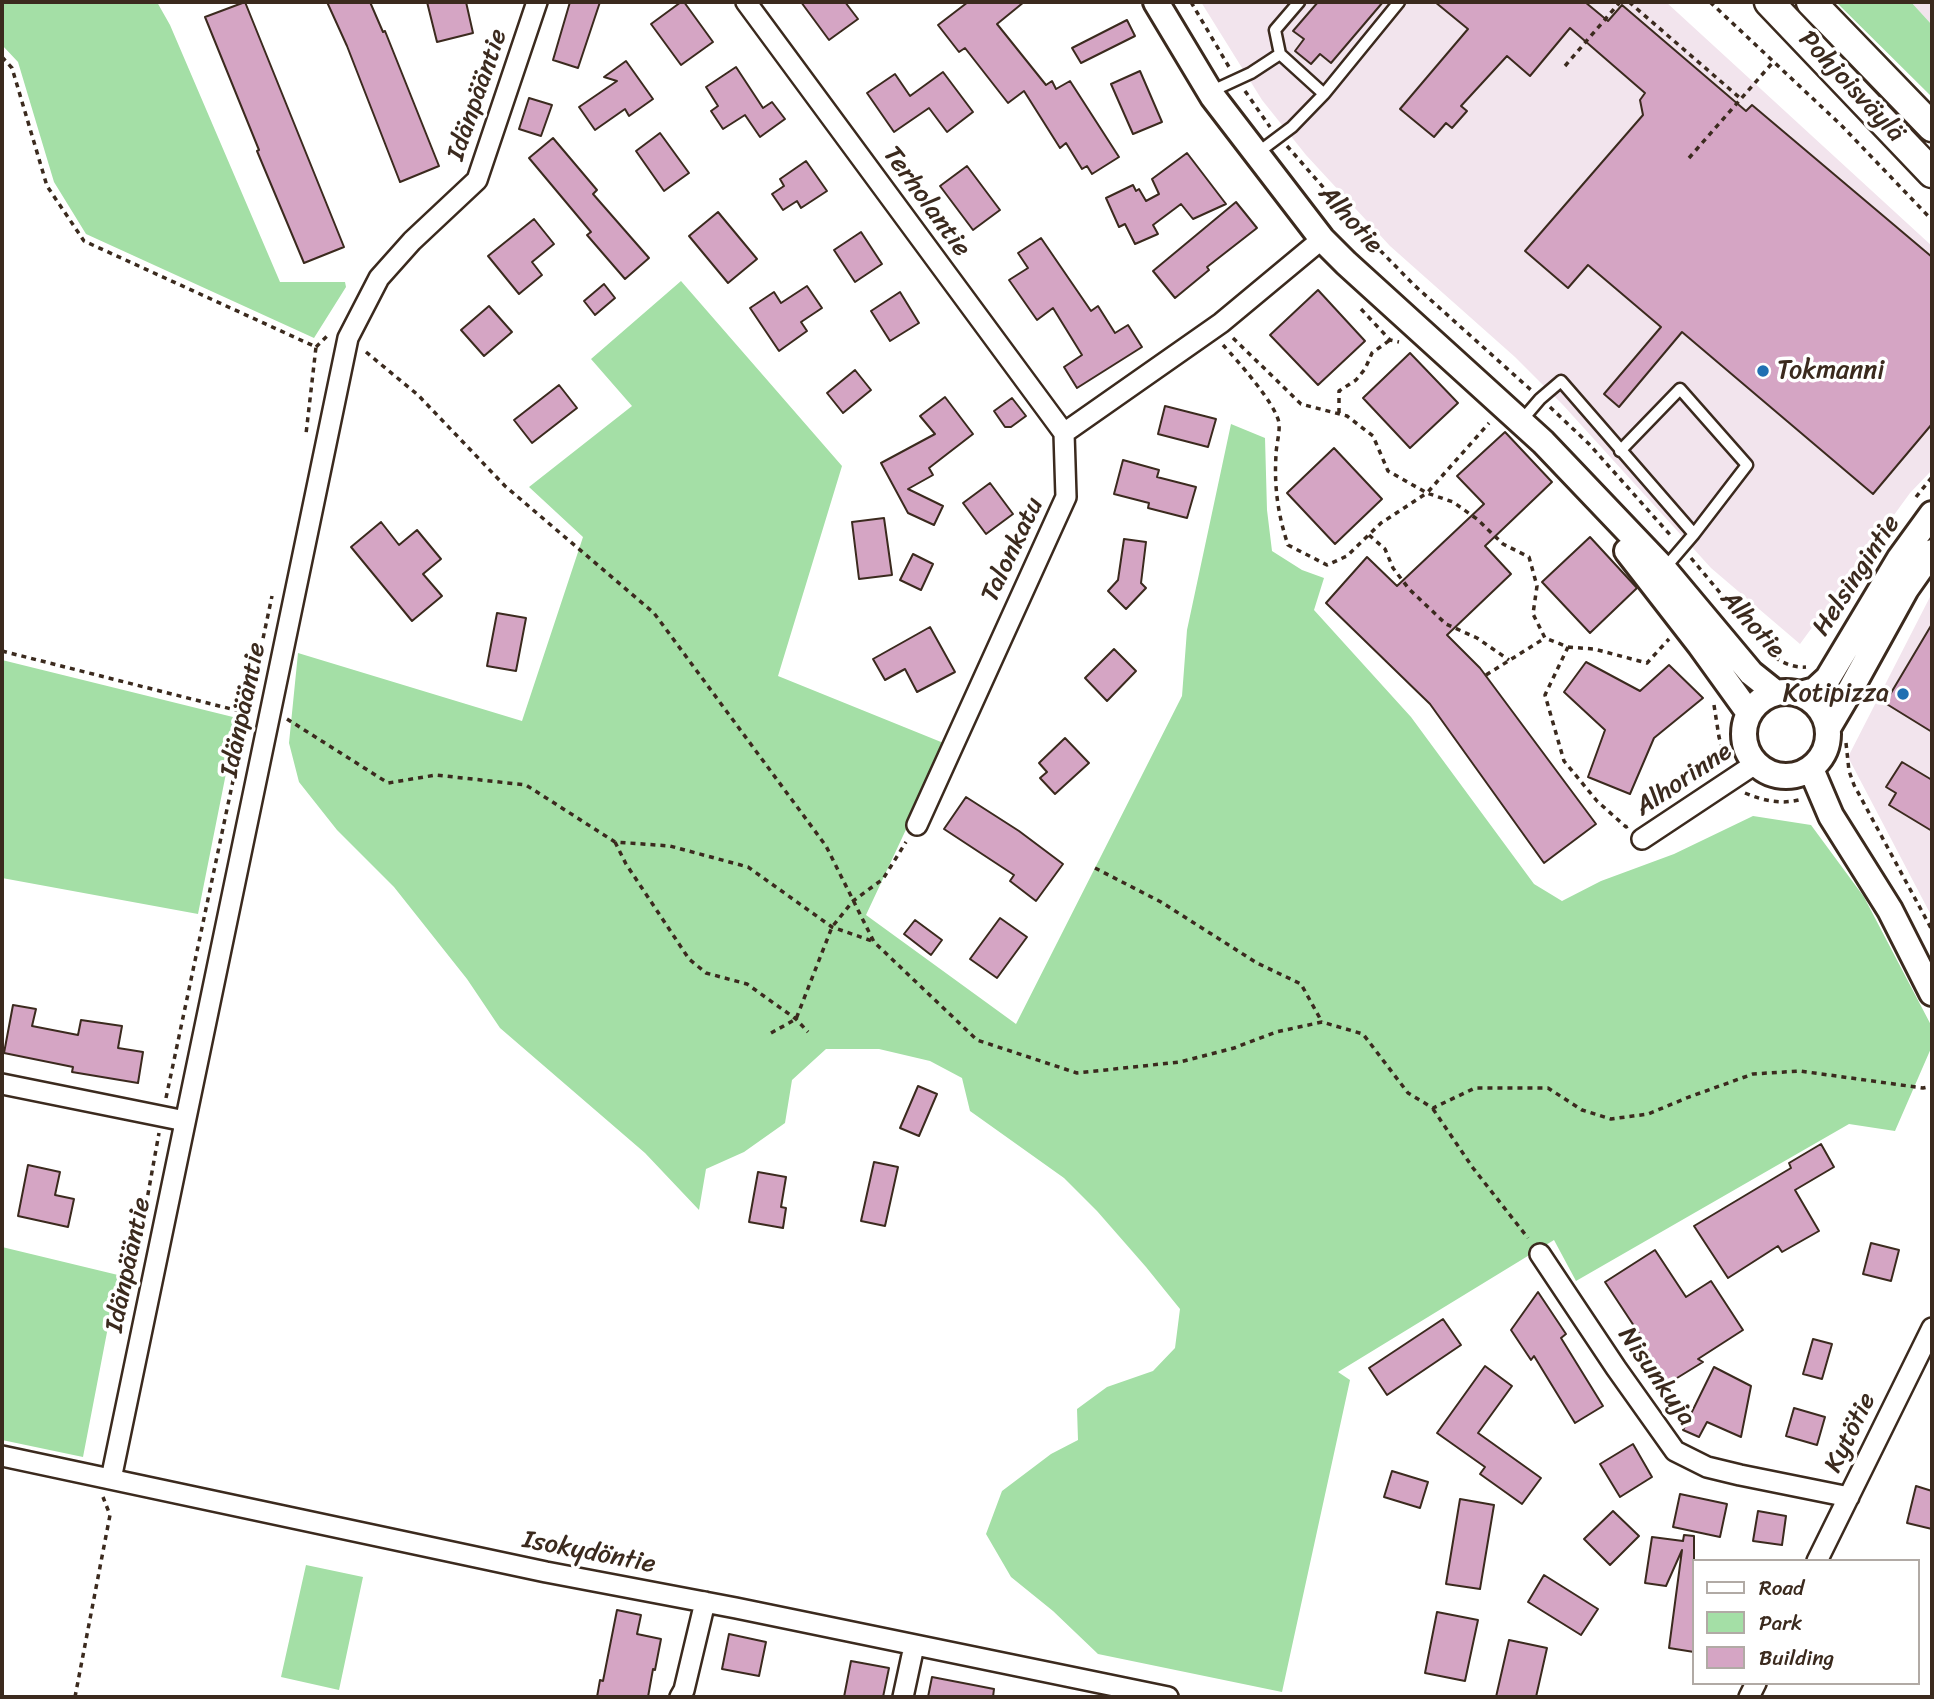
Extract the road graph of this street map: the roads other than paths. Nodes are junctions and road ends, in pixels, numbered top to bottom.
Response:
1 (537, 2) edge
2 (746, 2) edge
3 (1156, 2) edge
4 (1299, 2) edge
5 (1399, 2) edge
6 (1769, 2) edge
7 (1811, 2) edge
8 (1280, 54) junction
9 (1210, 91) junction
10 (1324, 94) junction
11 (1932, 127) edge
12 (1256, 154) junction
13 (1932, 173) edge
14 (1322, 239) junction
15 (1520, 422) junction
16 (1064, 433) junction
17 (1620, 451) junction
18 (1932, 514) edge
19 (1694, 534) junction
20 (1932, 552) edge
21 (1658, 575) junction
22 (1788, 694) junction
23 (1749, 713) junction
24 (1837, 731) junction
25 (1755, 764) junction
26 (1816, 779) junction
27 (917, 825) road end
28 (1640, 830) road end
29 (1932, 993) edge
30 (2, 1084) edge
31 (186, 1121) junction
32 (1540, 1254) road end
33 (1932, 1328) edge
34 (2, 1456) edge
35 (102, 1477) junction
36 (1849, 1497) junction
37 (1818, 1559) edge
38 (705, 1602) junction
39 (914, 1646) junction
40 (1133, 1694) edge
41 (680, 1697) edge
42 (903, 1697) edge
43 (1168, 1697) edge

1 - 31 street, Idänpääntie
2 - 16 street, Terholantie
3 - 9 street, Alhotie
4 - 8 lane
5 - 10 lane
6 - 13 main road, Pohjoisväylä
7 - 11 main road, Pohjoisväylä
8 - 9 lane
8 - 10 lane
9 - 12 street, Alhotie
10 - 12 lane
12 - 14 street, Alhotie
14 - 15 street, Alhotie
14 - 16 street
15 - 17 lane
15 - 21 street, Alhotie
16 - 27 street, Talonkatu
17 - 19 lane
17 - 19 lane
18 - 22 street, Helsingintie
19 - 21 lane
20 - 24 street, Helsingintie
21 - 22 street, Alhotie
21 - 23 street, Alhotie
22 - 23 street
22 - 24 street
23 - 25 street
24 - 26 street
25 - 26 street
25 - 28 street, Alhorinne
26 - 29 street
30 - 31 street
31 - 35 street, Idänpääntie
32 - 36 street, Nisunkuja
33 - 36 street, Kytötie
34 - 35 street, Isokydöntie
35 - 38 street, Isokydöntie
36 - 37 street, Kytötie
38 - 39 street, Isokydöntie
38 - 41 street
39 - 40 street, Isokydöntie
39 - 42 street
40 - 43 street, Isokydöntie

